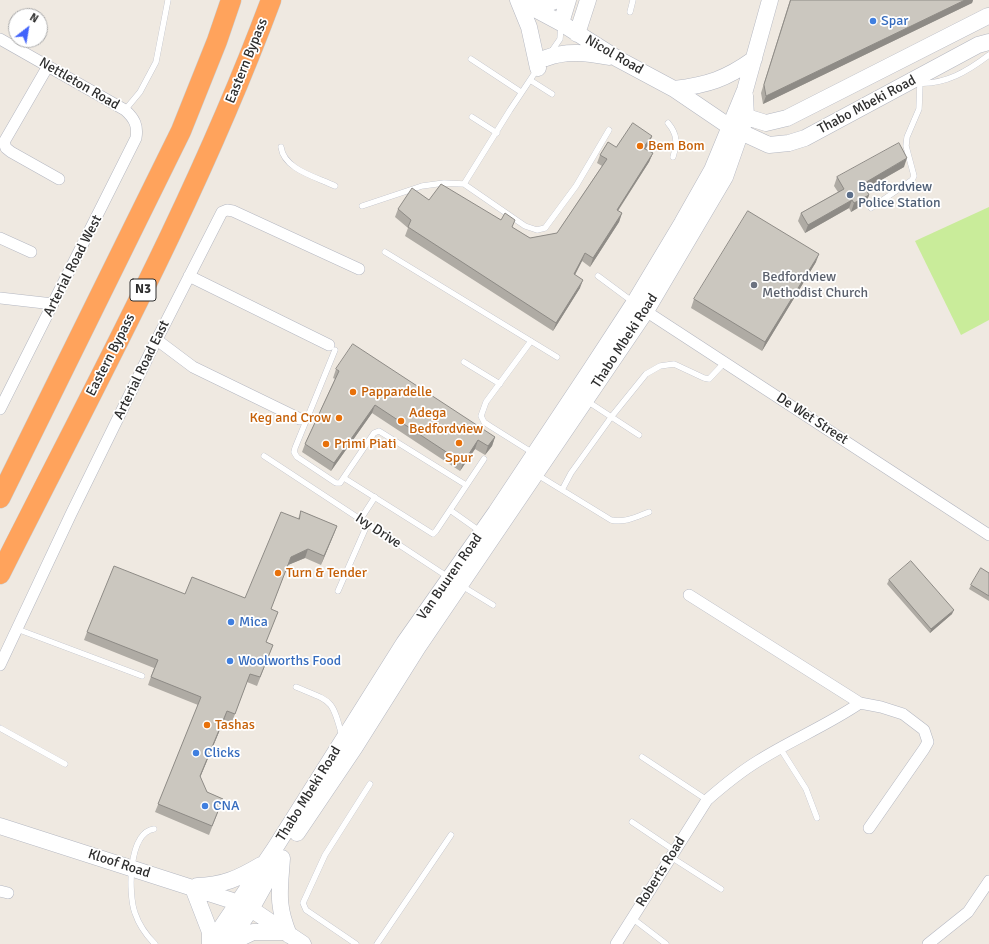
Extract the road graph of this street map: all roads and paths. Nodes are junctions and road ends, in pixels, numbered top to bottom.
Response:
1 (168, 0) edge
2 (231, 0) edge
3 (271, 0) edge
4 (518, 0) edge
5 (536, 0) edge
6 (557, 0) edge
7 (568, 0) edge
8 (588, 0) edge
9 (633, 0) edge
10 (770, 0) edge
11 (630, 12) dead end
12 (989, 19) edge
13 (567, 34) junction
14 (0, 38) edge
15 (989, 42) edge
16 (989, 55) edge
17 (471, 59) dead end
18 (618, 59) junction
19 (754, 59) junction
20 (48, 66) junction
21 (538, 69) junction
22 (916, 83) junction
23 (674, 88) junction
24 (521, 92) junction
25 (552, 94) dead end
26 (808, 108) junction
27 (125, 110) junction
28 (472, 117) dead end
29 (135, 120) joint
30 (738, 122) junction
31 (668, 124) dead end
32 (819, 129) junction
33 (609, 130) dead end
34 (497, 132) junction
35 (769, 145) junction
36 (281, 147) dead end
37 (726, 154) junction
38 (673, 157) dead end
39 (58, 179) dead end
40 (464, 184) junction
41 (335, 186) dead end
42 (362, 206) dead end
43 (871, 208) dead end
44 (0, 238) edge
45 (31, 252) dead end
46 (385, 252) dead end
47 (359, 269) dead end
48 (189, 276) junction
49 (598, 276) dead end
50 (0, 298) edge
51 (53, 304) junction
52 (640, 307) junction
53 (157, 340) junction
54 (531, 341) junction
55 (332, 348) joint
56 (557, 357) dead end
57 (464, 362) dead end
58 (725, 362) junction
59 (500, 384) junction
60 (580, 398) junction
61 (0, 409) edge
62 (612, 416) junction
63 (300, 419) dead end
64 (639, 435) dead end
65 (264, 456) dead end
66 (484, 459) dead end
67 (535, 464) junction
68 (344, 478) junction
69 (466, 485) junction
70 (562, 490) junction
71 (375, 497) junction
72 (0, 498) edge
73 (450, 510) junction
74 (648, 512) dead end
75 (501, 516) junction
76 (360, 520) junction
77 (367, 525) junction
78 (481, 532) junction
79 (989, 535) edge
80 (0, 574) edge
81 (455, 581) junction
82 (338, 591) dead end
83 (689, 595) dead end
84 (492, 605) dead end
85 (17, 629) junction
86 (411, 645) joint
87 (0, 665) edge
88 (142, 676) dead end
89 (296, 687) dead end
90 (860, 703) junction
91 (0, 728) edge
92 (349, 744) junction
93 (780, 748) junction
94 (642, 757) dead end
95 (65, 764) dead end
96 (370, 784) dead end
97 (707, 800) junction
98 (817, 818) dead end
99 (632, 822) dead end
100 (0, 826) edge
101 (869, 828) dead end
102 (154, 829) dead end
103 (451, 835) dead end
104 (673, 854) junction
105 (282, 855) junction
106 (265, 862) junction
107 (131, 868) junction
108 (989, 881) edge
109 (190, 887) junction
110 (721, 889) dead end
111 (244, 906) junction
112 (632, 918) junction
113 (287, 934) junction
114 (155, 944) edge
115 (210, 944) edge
116 (228, 944) edge
117 (303, 944) edge
118 (356, 944) edge
119 (377, 944) edge
120 (616, 944) edge
121 (666, 944) edge
122 (928, 944) edge

1 - 27 lane
2 - 72 highway, N3
3 - 80 highway, Eastern Bypass / N3
4 - 13 main road, Nicol Road
4 - 21 main road
5 - 6 main road
7 - 13 main road
8 - 13 main road
9 - 11 lane
10 - 19 main road
12 - 26 main road, Thabo Mbeki Road
13 - 18 main road, Nicol Road
13 - 21 lane
14 - 20 street, Nettleton Road
15 - 22 main road, Thabo Mbeki Road
16 - 22 lane
17 - 24 lane
18 - 21 main road
18 - 23 main road, Nicol Road
19 - 23 main road
19 - 30 main road
20 - 27 street, Nettleton Road
20 - 39 street
21 - 24 lane
21 - 25 lane
22 - 32 main road, Thabo Mbeki Road
22 - 43 lane
23 - 30 main road, Nicol Road
24 - 34 lane
26 - 30 main road, Thabo Mbeki Road
26 - 32 main road
27 - 29 street, Nettleton Road
28 - 34 lane
29 - 51 street, Arterial Road West
30 - 35 main road
30 - 37 main road
31 - 38 lane
32 - 35 main road, Thabo Mbeki Road
33 - 40 lane
34 - 40 lane
35 - 37 main road, Thabo Mbeki Road
36 - 41 lane
37 - 52 main road, Thabo Mbeki Road
40 - 42 lane
44 - 45 street
46 - 54 lane
47 - 48 street, Arterial Road East
48 - 53 street, Arterial Road East
48 - 55 street
49 - 52 lane
50 - 51 street
51 - 61 street, Arterial Road West
52 - 58 street, De Wet Street
52 - 60 main road, Thabo Mbeki Road
52 - 60 main road, Thabo Mbeki Road
53 - 63 street
53 - 85 street, Arterial Road East
54 - 56 lane
54 - 59 lane
55 - 68 lane
57 - 59 lane
58 - 62 lane
58 - 79 street, De Wet Street
59 - 67 lane
60 - 62 lane
60 - 67 main road, Thabo Mbeki Road
60 - 67 main road, Thabo Mbeki Road
62 - 64 lane
62 - 70 lane
65 - 76 lane, Ivy Drive
66 - 69 lane
67 - 70 lane
67 - 75 main road, Thabo Mbeki Road
68 - 69 lane
68 - 71 lane
69 - 73 lane
70 - 74 lane
71 - 73 lane
71 - 76 lane
73 - 78 lane
75 - 78 main road, Van Buuren Road
75 - 81 main road, Van Buuren Road
76 - 77 lane, Ivy Drive
77 - 81 lane, Ivy Drive
77 - 82 lane
78 - 81 main road, Van Buuren Road
81 - 84 lane, Ivy Drive
81 - 86 main road, Van Buuren Road
83 - 90 street
85 - 87 street, Arterial Road East
85 - 88 lane
86 - 92 main road, Thabo Mbeki Road
89 - 92 lane
90 - 93 street, Roberts Road
90 - 101 street
91 - 95 lane
92 - 105 main road, Thabo Mbeki Road
92 - 106 main road, Thabo Mbeki Road
93 - 97 street, Roberts Road
93 - 98 lane
94 - 97 lane
96 - 118 lane
97 - 104 street, Roberts Road
99 - 104 lane
100 - 107 main road, Kloof Road
102 - 107 lane
103 - 119 lane
104 - 110 lane
104 - 112 street, Roberts Road
105 - 111 main road, Thabo Mbeki Road
105 - 113 main road
106 - 109 main road
106 - 111 main road, Thabo Mbeki Road
107 - 109 main road, Kloof Road
107 - 114 lane
108 - 122 street
109 - 111 main road, Kloof Road
109 - 115 main road
111 - 113 main road, Kloof Road
111 - 115 main road, Thabo Mbeki Road
111 - 116 main road, Thabo Mbeki Road
112 - 120 street, Roberts Road
112 - 121 lane
113 - 116 main road
113 - 117 main road, Kloof Road

